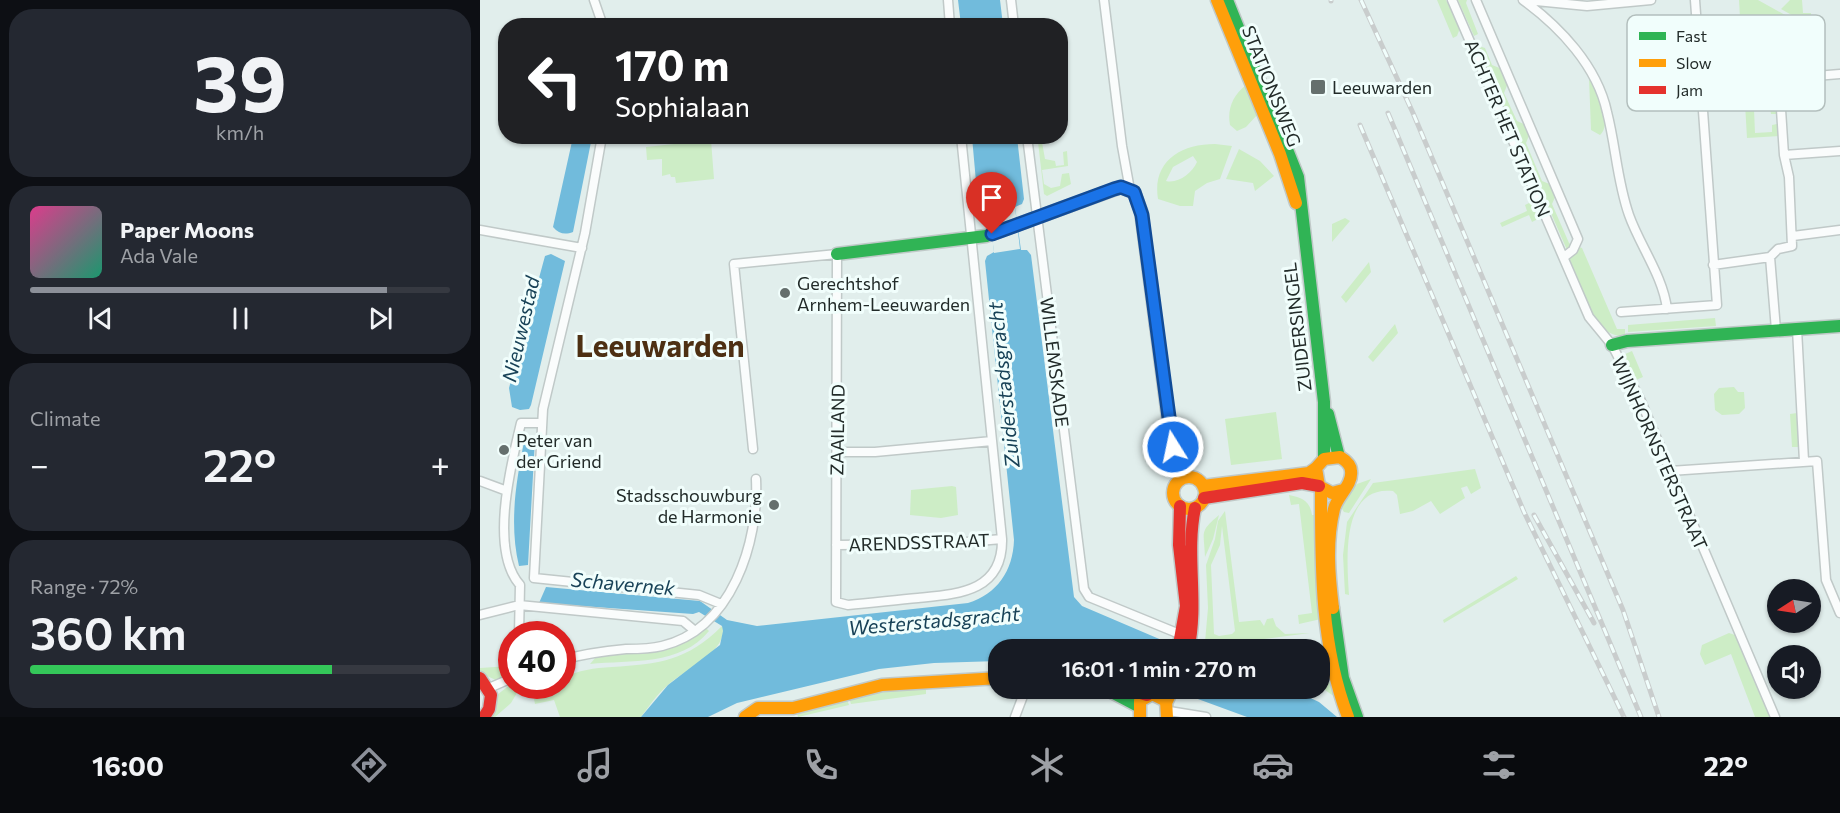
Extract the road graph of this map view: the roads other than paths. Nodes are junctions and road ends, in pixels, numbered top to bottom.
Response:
1 (594, 0) edge
2 (948, 0) edge
3 (1011, 0) edge
4 (1104, 0) edge
5 (1216, 0) edge
6 (1227, 0) edge
7 (1452, 0) edge
8 (1476, 0) edge
9 (1524, 0) edge
10 (1651, 0) edge
11 (1695, 0) edge
12 (1696, 15) edge
13 (600, 18) edge
14 (949, 18) edge
15 (1013, 18) edge
16 (1840, 74) edge
17 (1825, 75) edge
18 (1703, 111) edge
19 (1781, 111) edge
20 (601, 144) edge
21 (962, 144) edge
22 (1028, 144) edge
23 (1840, 151) edge
24 (1784, 155) junction
25 (1296, 186) junction
26 (1130, 190) junction
27 (1037, 218) junction
28 (480, 230) edge
29 (1840, 230) edge
30 (1793, 236) junction
31 (971, 239) junction
32 (582, 248) junction
33 (837, 254) junction
34 (1564, 257) junction
35 (1770, 257) junction
36 (1713, 265) junction
37 (1667, 309) junction
38 (1621, 312) dead end
39 (1840, 326) edge
40 (1797, 329) junction
41 (1776, 330) junction
42 (1611, 345) junction
43 (1324, 402) junction
44 (542, 423) junction
45 (992, 441) junction
46 (753, 449) dead end
47 (837, 452) junction
48 (1338, 457) junction
49 (1804, 461) junction
50 (1320, 464) junction
51 (1670, 471) junction
52 (1183, 478) junction
53 (756, 479) dead end
54 (480, 481) edge
55 (1320, 487) junction
56 (1343, 490) junction
57 (507, 491) junction
58 (1204, 492) junction
59 (1180, 506) junction
60 (1195, 508) junction
61 (1002, 539) junction
62 (836, 545) junction
63 (534, 578) junction
64 (520, 585) junction
65 (721, 604) junction
66 (519, 605) junction
67 (1840, 613) edge
68 (480, 615) edge
69 (519, 621) edge
70 (1331, 624) junction
71 (695, 631) junction
72 (1182, 635) junction
73 (1181, 639) edge
74 (1190, 639) edge
75 (576, 657) edge
76 (480, 678) edge
77 (988, 679) edge
78 (498, 684) edge
79 (489, 688) junction
80 (1022, 699) edge
81 (1120, 699) edge
82 (1163, 703) edge
83 (793, 708) junction
84 (1139, 712) edge
85 (766, 713) edge
86 (749, 716) edge
87 (484, 717) edge
88 (779, 717) edge
89 (1015, 717) edge
90 (1206, 717) edge
91 (1348, 717) edge
92 (1357, 717) edge
93 (1775, 717) edge

1 - 13 street
2 - 14 street
3 - 15 street
4 - 26 street
5 - 25 main road, STATIONSWEG
6 - 25 main road, STATIONSWEG
7 - 34 street, ACHTER HET STATION
8 - 34 street
9 - 10 street
9 - 37 street
11 - 12 street
16 - 17 street
18 - 36 street
19 - 24 street
20 - 32 street
21 - 31 street
22 - 27 street, WILLEMSKADE
23 - 24 street
24 - 30 street
25 - 43 main road, ZUIDERSINGEL
26 - 27 main road
26 - 52 main road
27 - 31 main road
27 - 72 street, WILLEMSKADE
28 - 32 street
29 - 30 street
30 - 35 street
31 - 33 main road
31 - 45 street
32 - 44 street
33 - 46 street
33 - 47 street, ZAAILAND
34 - 42 street, WIJNHORNSTERSTRAAT
35 - 36 street
35 - 41 street
36 - 37 street
37 - 38 street
39 - 40 main road
40 - 41 main road
40 - 49 street
41 - 42 main road
42 - 51 street, WIJNHORNSTERSTRAAT
43 - 48 main road, ZUIDERSINGEL
43 - 50 main road, ZUIDERSINGEL
44 - 57 street
44 - 63 street
45 - 47 street
45 - 61 street
47 - 62 street, ZAAILAND
48 - 50 main road
48 - 56 main road
49 - 51 street
49 - 67 street
50 - 55 main road
50 - 58 main road
51 - 93 street, WIJNHORNSTERSTRAAT
52 - 58 main road
52 - 59 main road
53 - 65 street
54 - 57 street
55 - 56 main road
55 - 58 main road
55 - 70 main road
56 - 70 main road
57 - 64 street
58 - 60 main road
59 - 60 main road
59 - 72 main road
60 - 74 main road
61 - 62 street, ARENDSSTRAAT
61 - 62 street, ZAAILAND
63 - 64 street
63 - 65 street
64 - 66 street
65 - 71 street
66 - 68 street
66 - 69 street
66 - 71 street
70 - 91 main road
70 - 92 main road
71 - 75 street
72 - 73 main road
76 - 79 main road
77 - 83 main road
78 - 79 street
79 - 87 main road
80 - 89 street
81 - 84 main road
82 - 84 main road
82 - 90 street
83 - 85 main road
83 - 88 main road
85 - 86 main road

